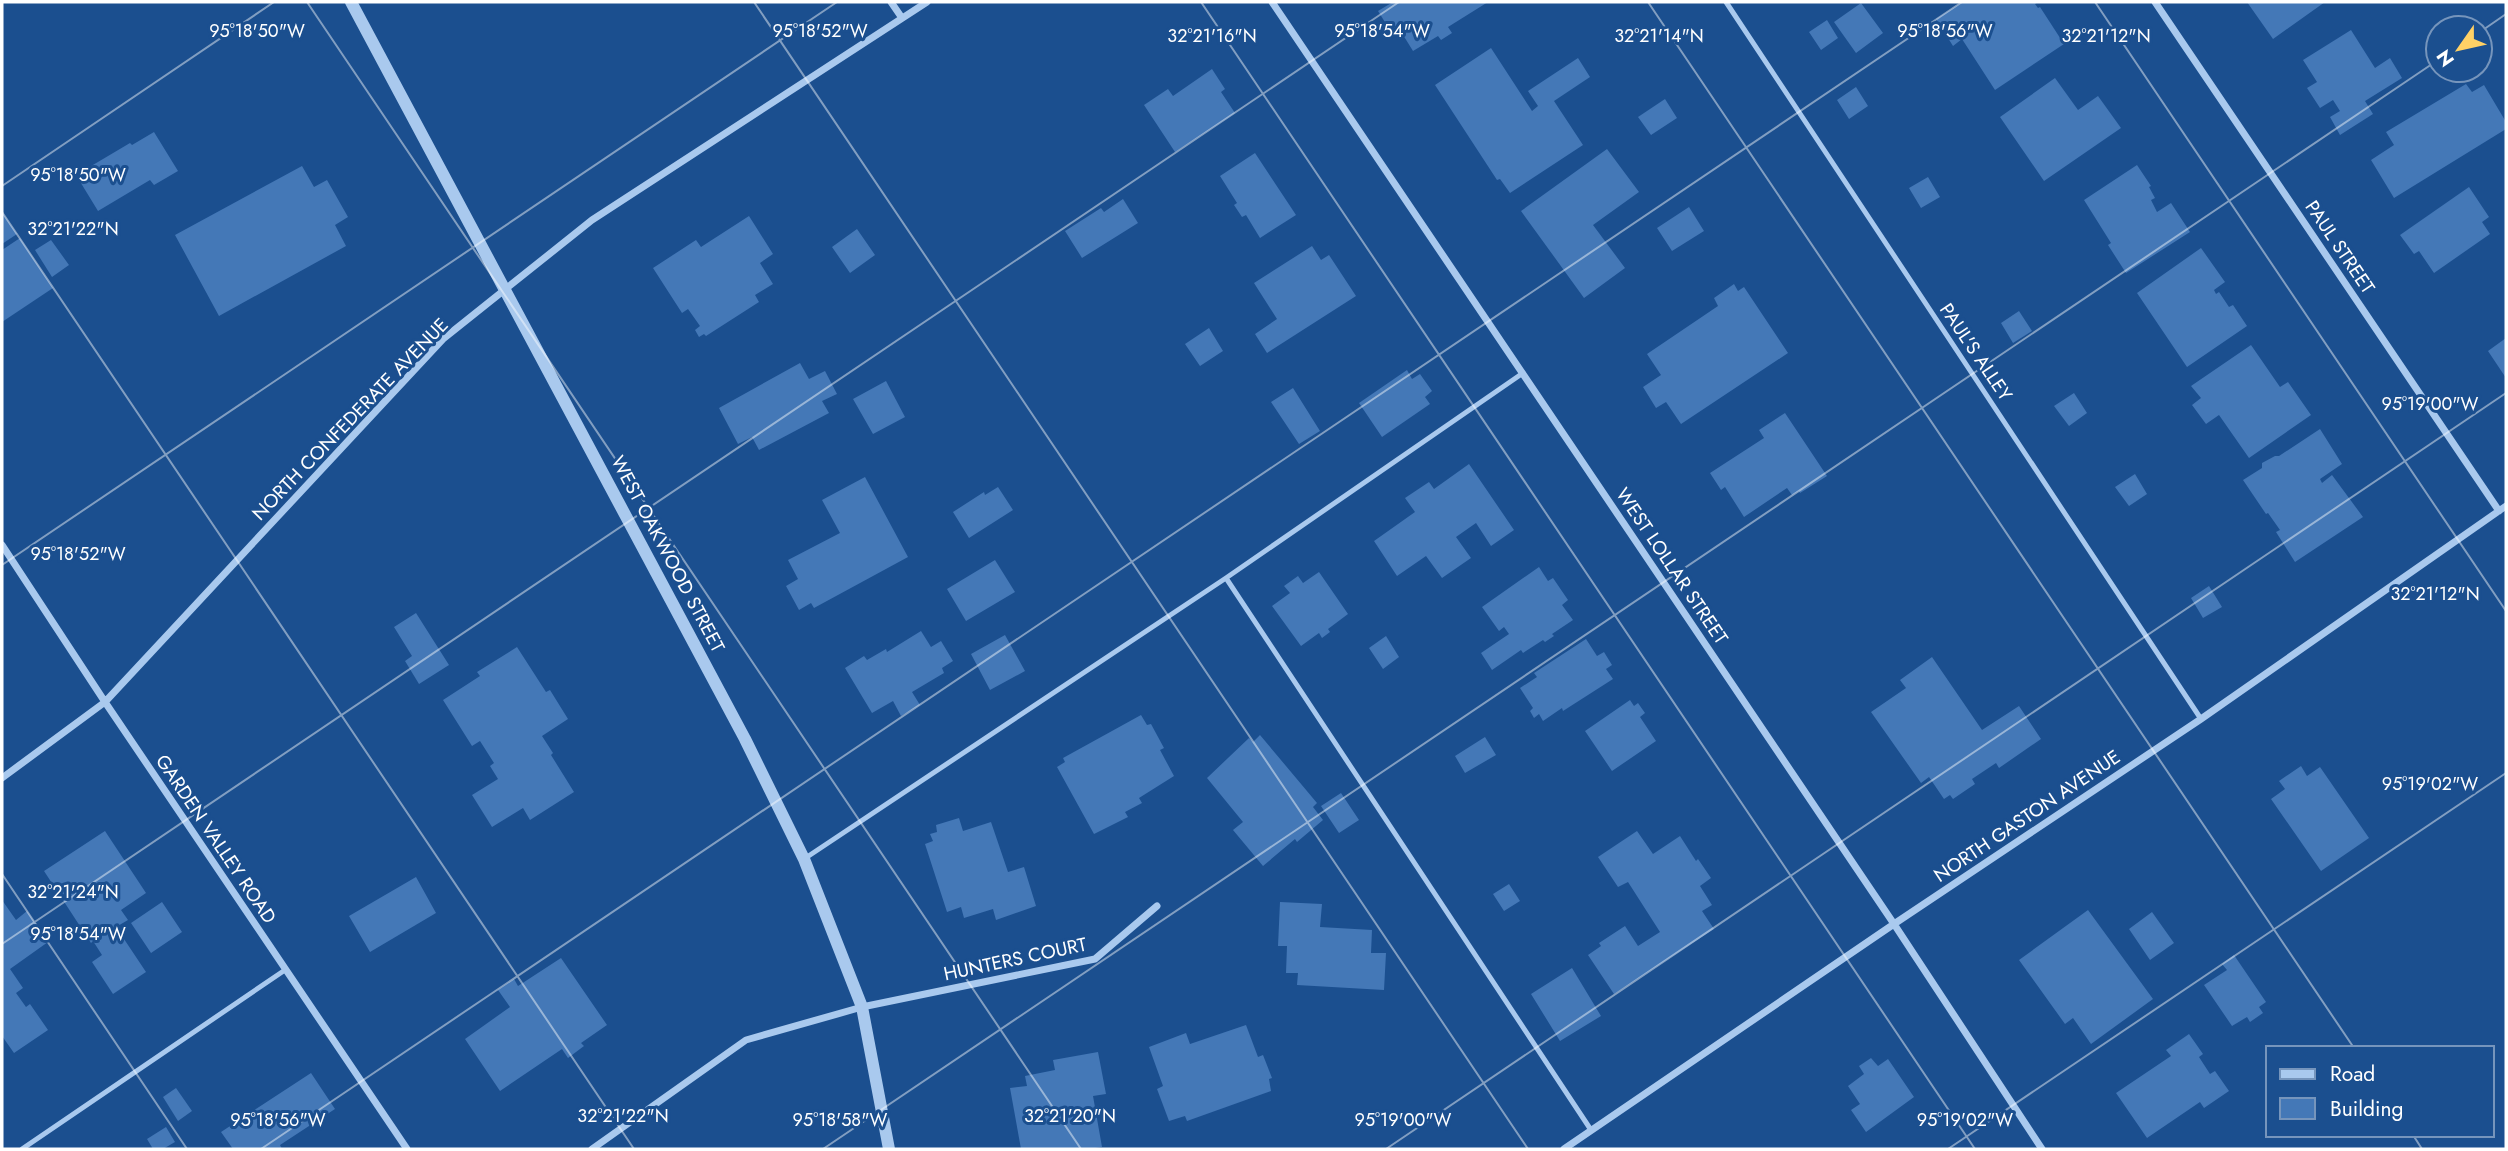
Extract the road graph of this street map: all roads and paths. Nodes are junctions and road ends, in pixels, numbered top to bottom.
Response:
1 (351, 2) edge
2 (891, 2) edge
3 (927, 2) edge
4 (1272, 2) edge
5 (1726, 2) edge
6 (2155, 2) edge
7 (902, 18) junction
8 (504, 289) junction
9 (1523, 373) junction
10 (2506, 506) edge
11 (2498, 511) junction
12 (2, 545) edge
13 (1226, 578) junction
14 (105, 702) junction
15 (2201, 719) junction
16 (2, 778) edge
17 (804, 859) junction
18 (1157, 906) dead end
19 (1894, 924) junction
20 (285, 970) junction
21 (862, 1007) junction
22 (1591, 1130) junction
23 (22, 1149) edge
24 (407, 1149) edge
25 (592, 1149) edge
26 (889, 1149) edge
27 (1563, 1149) edge
28 (2042, 1149) edge

1 - 8 street, WEST OAKWOOD STREET
2 - 7 street
3 - 7 street, NORTH CONFEDERATE AVENUE
4 - 9 street, WEST LOLLAR STREET
5 - 15 lane, PAUL'S ALLEY
6 - 11 street, PAUL STREET
7 - 8 street, NORTH CONFEDERATE AVENUE
8 - 14 street, NORTH CONFEDERATE AVENUE
8 - 17 street, WEST OAKWOOD STREET
9 - 13 lane
9 - 19 street, WEST LOLLAR STREET
10 - 11 street, NORTH GASTON AVENUE
11 - 15 street, NORTH GASTON AVENUE
12 - 14 street, GARDEN VALLEY ROAD
13 - 17 lane
13 - 22 lane
14 - 16 street, NORTH CONFEDERATE AVENUE
14 - 20 street, GARDEN VALLEY ROAD
15 - 19 street, NORTH GASTON AVENUE
17 - 21 street, WEST OAKWOOD STREET
18 - 21 street, HUNTERS COURT
19 - 22 street, NORTH GASTON AVENUE
19 - 28 street, WEST LOLLAR STREET
20 - 23 lane
20 - 24 street, GARDEN VALLEY ROAD
21 - 25 street, HUNTERS COURT
21 - 26 street, WEST OAKWOOD STREET
22 - 27 street, NORTH GASTON AVENUE

